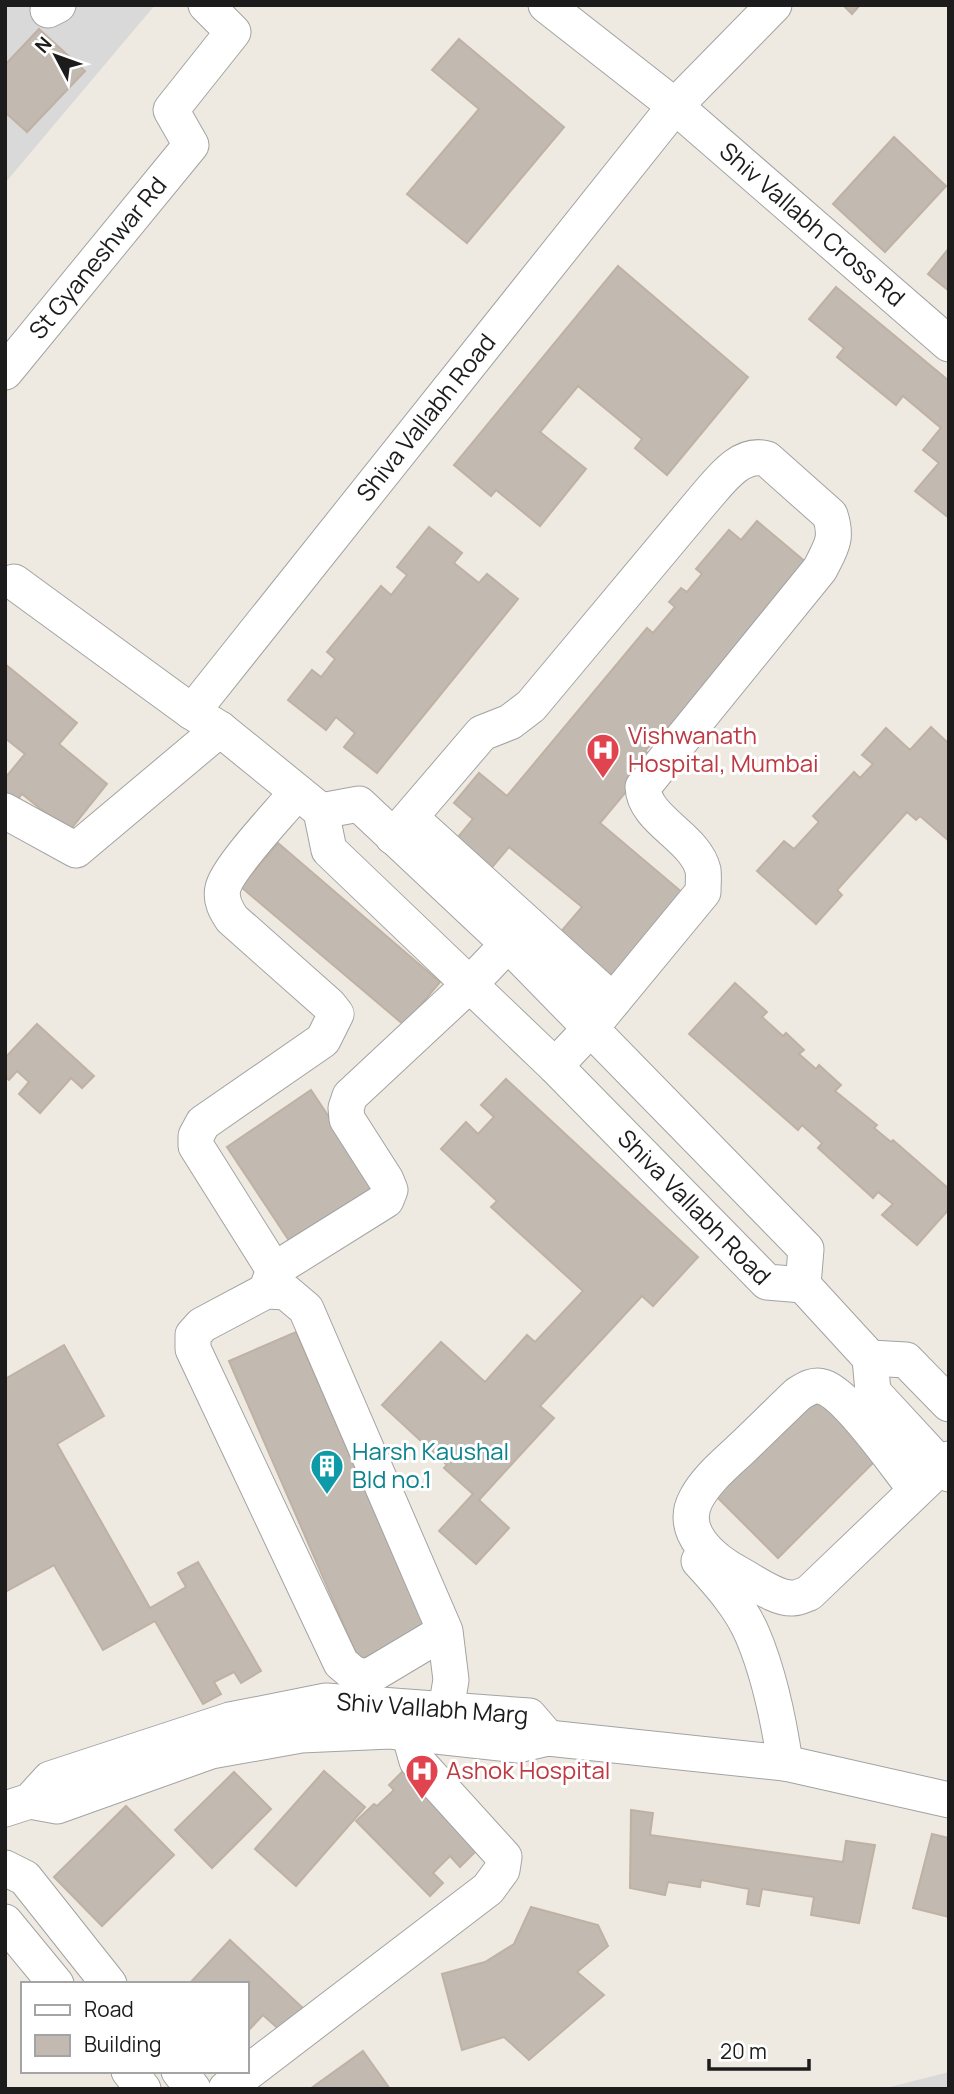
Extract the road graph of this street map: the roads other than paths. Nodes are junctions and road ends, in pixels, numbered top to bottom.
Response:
1 (206, 5) edge
2 (546, 5) edge
3 (774, 5) edge
4 (675, 106) junction
5 (949, 344) edge
6 (5, 372) edge
7 (15, 582) dead end
8 (206, 720) junction
9 (309, 802) junction
10 (5, 811) edge
11 (402, 827) junction
12 (508, 944) junction
13 (469, 985) junction
14 (613, 1001) junction
15 (590, 1029) junction
16 (555, 1066) junction
17 (634, 1074) junction
18 (599, 1110) junction
19 (753, 1195) junction
20 (719, 1232) junction
21 (270, 1280) junction
22 (803, 1285) junction
23 (870, 1359) junction
24 (949, 1404) edge
25 (946, 1467) edge
26 (916, 1490) junction
27 (693, 1556) dead end
28 (445, 1631) junction
29 (446, 1709) junction
30 (409, 1733) junction
31 (548, 1738) junction
32 (785, 1763) junction
33 (15, 1800) edge
34 (949, 1800) edge
35 (5, 1868) edge
36 (5, 1922) edge
37 (54, 1982) edge
38 (107, 1982) edge
39 (248, 2072) edge
40 (131, 2073) edge
41 (181, 2073) edge
42 (247, 2073) edge
43 (143, 2089) edge
44 (193, 2089) edge
45 (226, 2089) edge

1 - 6 street, St Gyaneshwar Rd
2 - 4 street, Shiv Vallabh Cross Rd
3 - 4 street, Shiva Vallabh Road
4 - 5 street, Shiv Vallabh Cross Rd
4 - 8 street, Shiva Vallabh Road
7 - 8 street
8 - 9 street
8 - 10 street, Shiva Vallabh Road
9 - 11 street, Shiva Vallabh Road
9 - 13 street, Shiva Vallabh Road
9 - 21 street
11 - 12 street, Shiva Vallabh Road
11 - 14 street
11 - 14 street
12 - 13 street
12 - 15 street, Shiva Vallabh Road
13 - 16 street, Shiva Vallabh Road
13 - 21 street
14 - 15 street
15 - 16 street
15 - 17 street, Shiva Vallabh Road
16 - 18 street, Shiva Vallabh Road
17 - 18 street
17 - 19 street, Shiva Vallabh Road
18 - 20 street, Shiva Vallabh Road
19 - 20 street
19 - 22 street, Shiva Vallabh Road
20 - 22 street, Shiva Vallabh Road
21 - 28 street
21 - 28 street
22 - 23 street
23 - 24 street
23 - 25 street
25 - 26 street
26 - 26 street
27 - 32 street
28 - 29 street
29 - 31 street, Shiv Vallabh Marg
29 - 33 street, Shiv Vallabh Marg
30 - 31 street
30 - 33 street
30 - 39 street
31 - 32 street, Shiv Vallabh Marg
32 - 34 street, Shiv Vallabh Marg
35 - 38 street
36 - 37 street
40 - 43 street
41 - 44 street
42 - 45 street

